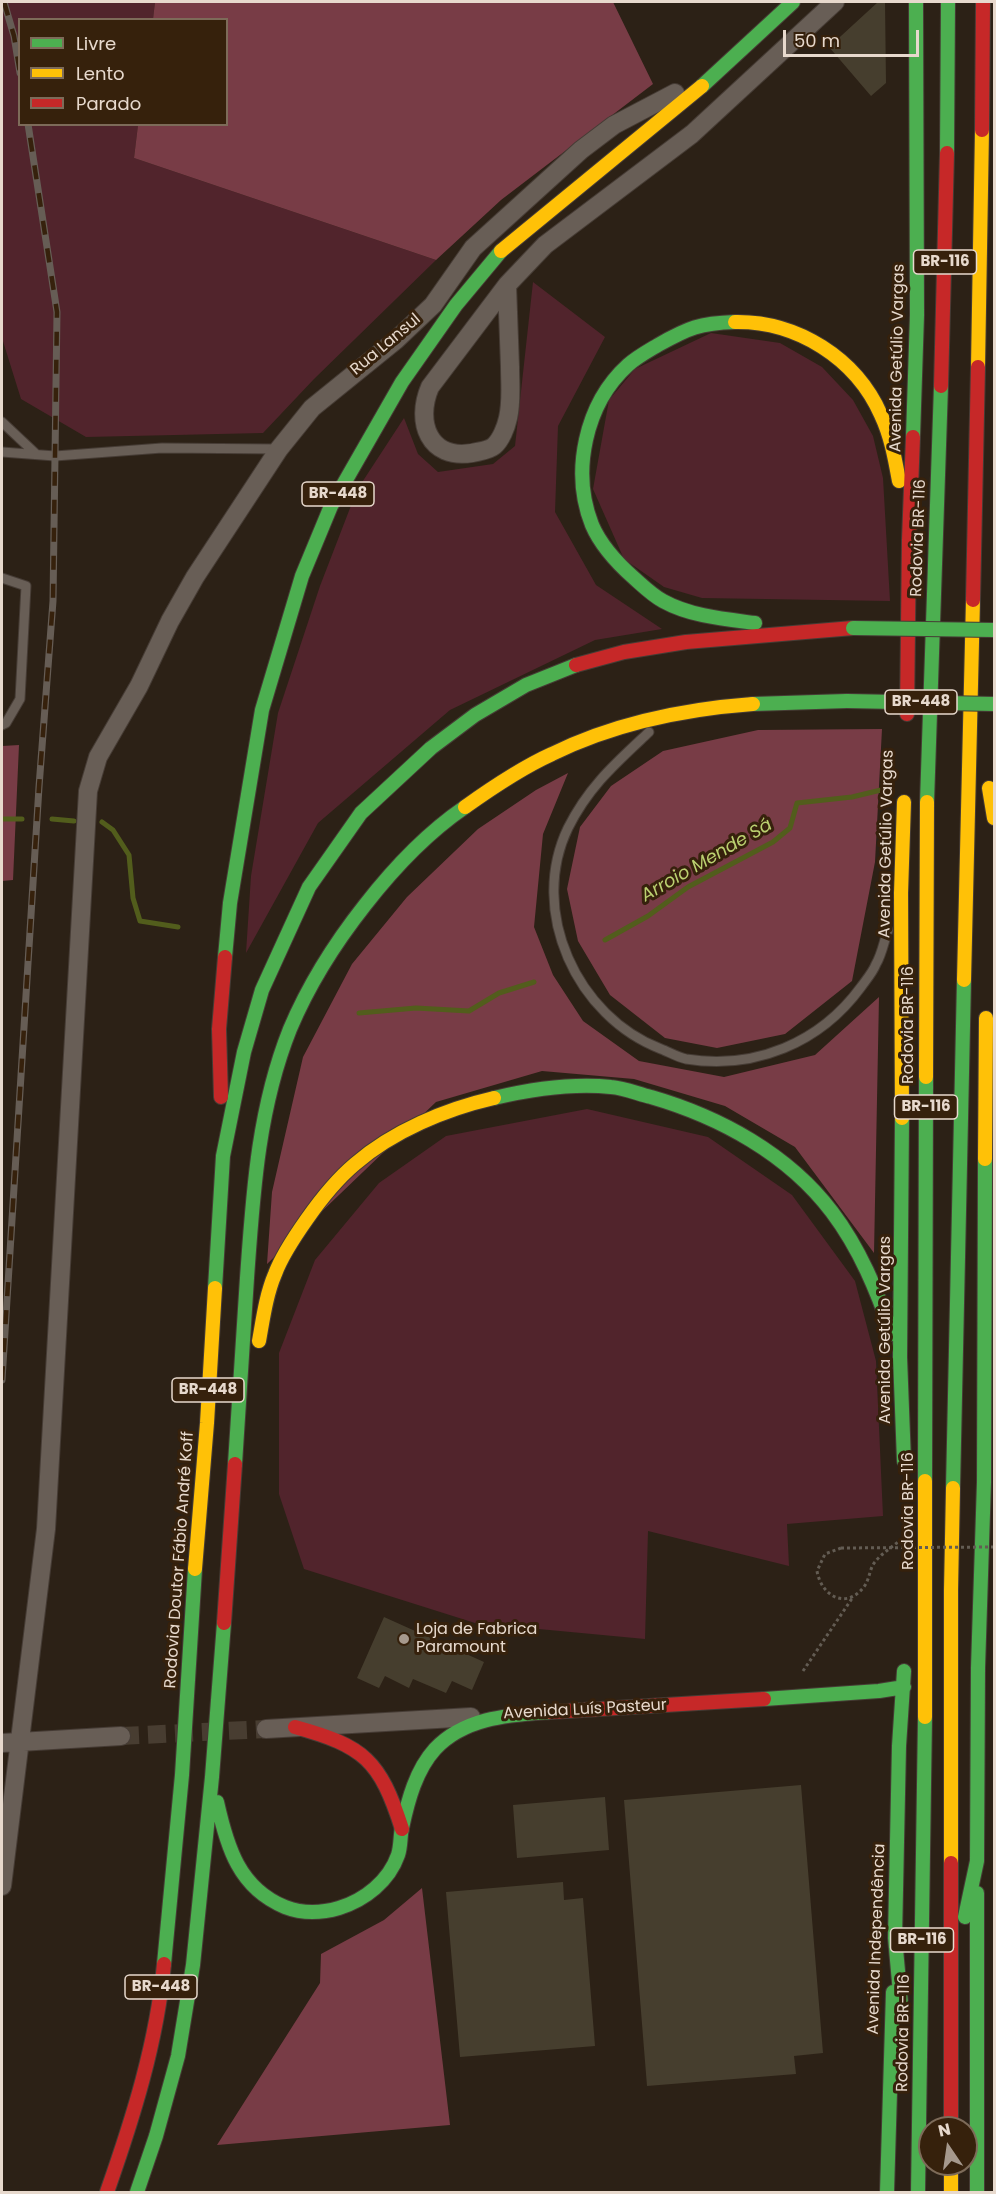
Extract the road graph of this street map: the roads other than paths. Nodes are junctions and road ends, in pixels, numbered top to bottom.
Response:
1 (793, 2) edge
2 (835, 2) edge
3 (916, 2) edge
4 (948, 2) edge
5 (983, 2) edge
6 (710, 79) junction
7 (980, 264) junction
8 (507, 285) junction
9 (917, 315) junction
10 (2, 423) edge
11 (279, 450) junction
12 (2, 452) edge
13 (36, 454) junction
14 (990, 463) dead end
15 (937, 522) junction
16 (909, 540) junction
17 (2, 578) edge
18 (991, 614) dead end
19 (994, 630) edge
20 (810, 632) junction
21 (991, 649) dead end
22 (992, 700) edge
23 (664, 718) junction
24 (990, 718) dead end
25 (2, 724) edge
26 (906, 732) dead end
27 (904, 790) dead end
28 (994, 818) edge
29 (988, 835) dead end
30 (901, 893) junction
31 (986, 1002) dead end
32 (223, 1156) junction
33 (258, 1352) dead end
34 (900, 1357) junction
35 (254, 1387) dead end
36 (237, 1422) junction
37 (994, 1455) edge
38 (905, 1475) dead end
39 (984, 1482) junction
40 (904, 1651) dead end
41 (978, 1668) junction
42 (994, 1669) edge
43 (904, 1687) junction
44 (978, 1699) junction
45 (994, 1700) edge
46 (507, 1715) junction
47 (295, 1727) junction
48 (266, 1729) tunnel mouth
49 (121, 1736) tunnel mouth
50 (21, 1742) junction
51 (2, 1743) edge
52 (212, 1777) junction
53 (402, 1829) junction
54 (977, 1861) junction
55 (2, 1886) edge
56 (895, 1938) junction
57 (951, 1986) junction
58 (919, 2116) edge
59 (951, 2116) edge
60 (918, 2175) edge
61 (918, 2176) edge
62 (951, 2176) edge
63 (107, 2193) edge
64 (137, 2193) edge
65 (887, 2193) edge
66 (918, 2193) edge
67 (951, 2193) edge
68 (976, 2193) edge

1 - 6 main road, BR-448
2 - 8 street
3 - 9 main road, Avenida Getúlio Vargas
4 - 15 main road, Rodovia BR-116 / BR-116
5 - 7 main road, BR-116
6 - 11 street, Rua Lansul
6 - 32 main road, BR-448
7 - 14 main road
7 - 57 main road, BR-116
8 - 8 street
9 - 15 main road, BR-116
9 - 16 main road, Avenida Getúlio Vargas
10 - 13 lane
11 - 13 lane
11 - 50 street, Rua Lansul
12 - 13 lane
15 - 58 main road, Rodovia BR-116 / BR-116
16 - 20 main road
16 - 26 main road, Avenida Getúlio Vargas
17 - 25 lane
18 - 21 main road
19 - 20 main road, Rodovia Doutor Fábio André Koff / BR-448, bridge
20 - 32 main road, Rodovia Doutor Fábio André Koff / BR-448
22 - 23 main road, BR-448, bridge
22 - 24 main road
23 - 30 lane
23 - 36 main road, BR-448
27 - 30 main road, Avenida Getúlio Vargas
28 - 29 main road
30 - 34 main road, Avenida Getúlio Vargas
31 - 39 main road
32 - 63 main road, Rodovia Doutor Fábio André Koff / BR-448
33 - 34 main road
34 - 38 main road, Avenida Getúlio Vargas
35 - 36 main road
36 - 52 main road, BR-448
37 - 39 main road
39 - 41 main road
40 - 43 main road
41 - 42 main road
41 - 44 main road
43 - 46 main road, Avenida Luís Pasteur
43 - 56 main road, Avenida Independência
44 - 45 main road
44 - 54 main road
46 - 47 street, Avenida Luís Pasteur
46 - 53 main road
47 - 48 street, Avenida Luís Pasteur
47 - 53 main road
49 - 50 street
50 - 51 street
50 - 55 street, Rua Lansul
52 - 53 main road
52 - 64 main road, BR-448
54 - 57 main road, BR-116
54 - 68 main road
56 - 60 main road, BR-116
56 - 65 main road, Avenida Independência
57 - 59 main road, BR-116
61 - 66 main road, Rodovia BR-116 / BR-116
62 - 67 main road

